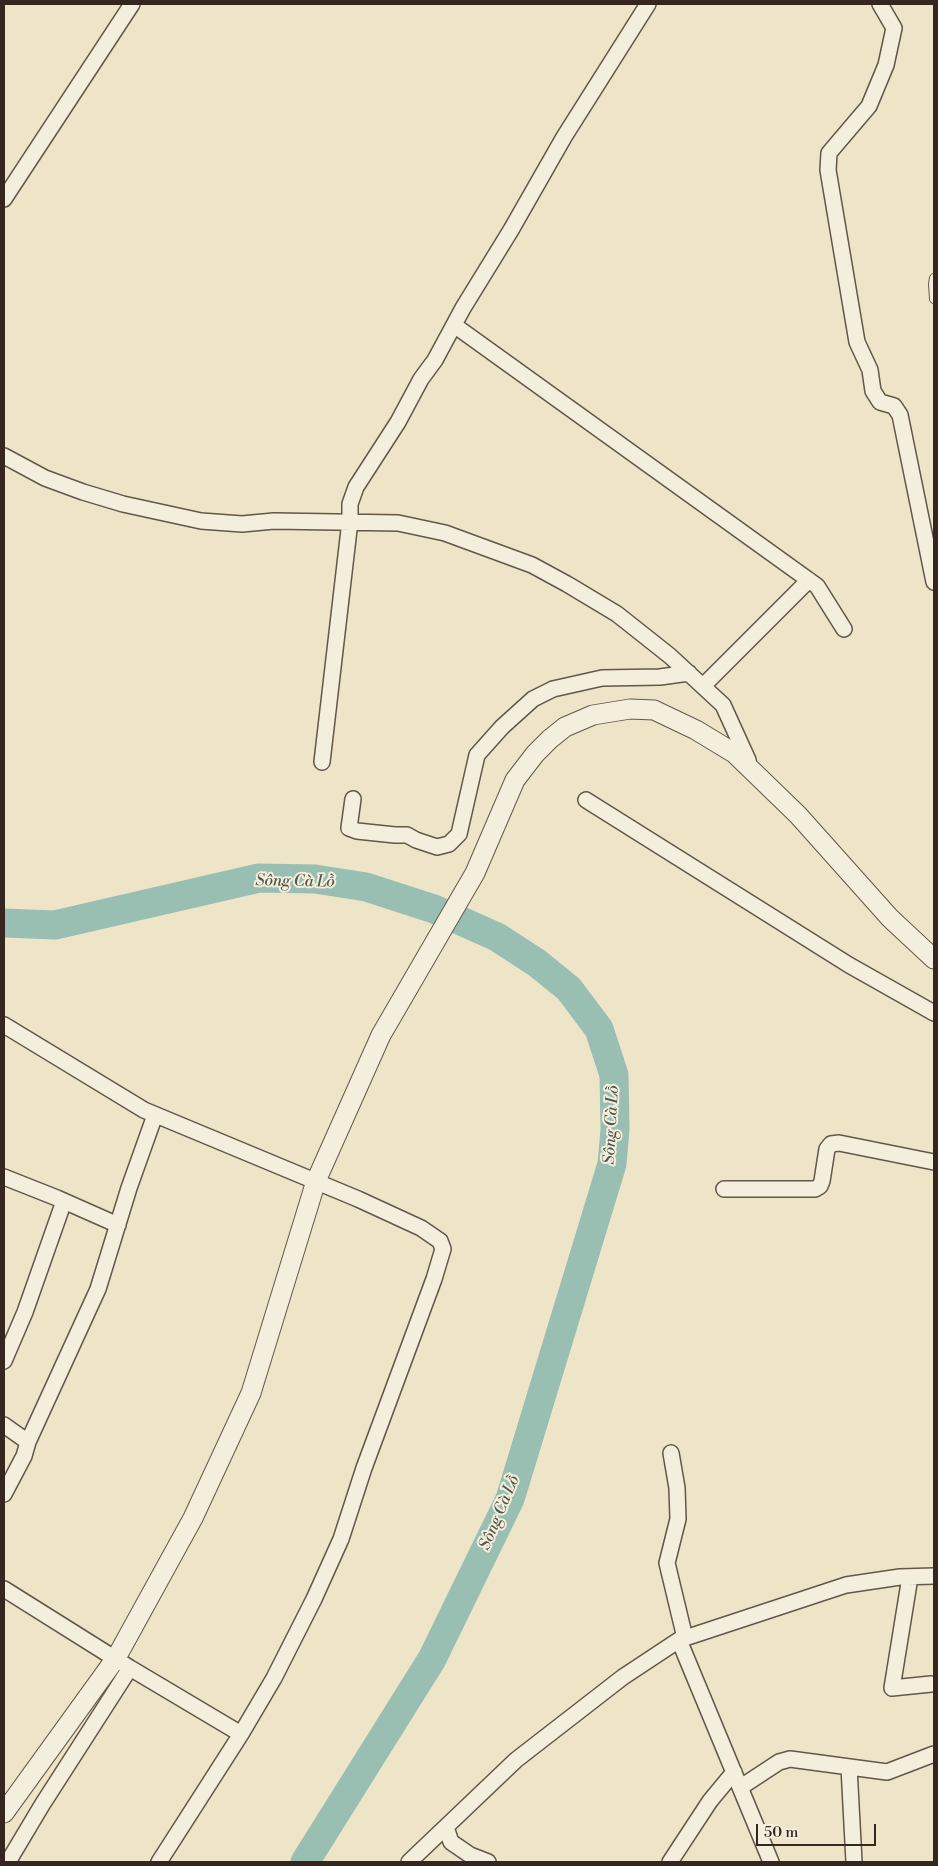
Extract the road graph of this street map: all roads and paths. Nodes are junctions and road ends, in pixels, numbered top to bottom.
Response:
1 (132, 4) edge
2 (648, 4) edge
3 (880, 4) edge
4 (4, 199) edge
5 (934, 278) edge
6 (934, 299) edge
7 (454, 325) junction
8 (4, 456) edge
9 (350, 521) junction
10 (809, 580) junction
11 (934, 582) edge
12 (844, 629) dead end
13 (688, 673) junction
14 (703, 686) junction
15 (322, 762) dead end
16 (749, 768) junction
17 (353, 799) dead end
18 (586, 800) dead end
19 (934, 959) edge
20 (934, 1014) edge
21 (4, 1025) edge
22 (155, 1115) junction
23 (934, 1162) edge
24 (4, 1177) edge
25 (316, 1181) junction
26 (724, 1189) dead end
27 (64, 1201) junction
28 (118, 1225) junction
29 (4, 1361) edge
30 (4, 1424) edge
31 (28, 1442) junction
32 (671, 1453) dead end
33 (4, 1494) edge
34 (934, 1576) edge
35 (910, 1577) junction
36 (4, 1589) edge
37 (682, 1639) junction
38 (123, 1663) junction
39 (931, 1684) dead end
40 (241, 1734) junction
41 (934, 1754) edge
42 (849, 1767) junction
43 (734, 1772) junction
44 (742, 1788) junction
45 (4, 1813) edge
46 (446, 1827) junction
47 (8, 1862) edge
48 (159, 1862) edge
49 (409, 1862) edge
50 (488, 1862) edge
51 (670, 1862) edge
52 (771, 1862) edge
53 (854, 1862) edge

1 - 4 street
2 - 7 street
3 - 11 street
5 - 6 lane
7 - 9 street
7 - 10 street
8 - 9 street
9 - 13 street
9 - 15 street
10 - 12 street
10 - 14 street
13 - 14 street
13 - 17 street
14 - 16 street
16 - 19 street
16 - 25 street
18 - 20 street
21 - 22 street
22 - 25 street
22 - 28 street
23 - 26 street
24 - 27 street
25 - 38 street
25 - 40 street
27 - 28 street
27 - 29 street
28 - 31 street
30 - 31 street
31 - 33 street
32 - 37 street
34 - 35 street
35 - 37 street
35 - 39 street
36 - 38 street
37 - 43 street
37 - 46 street
38 - 40 street
38 - 45 street
38 - 47 street
40 - 48 street
41 - 42 street
42 - 44 street
42 - 53 street
43 - 44 street
43 - 51 street
44 - 52 street
46 - 49 street
46 - 50 street

